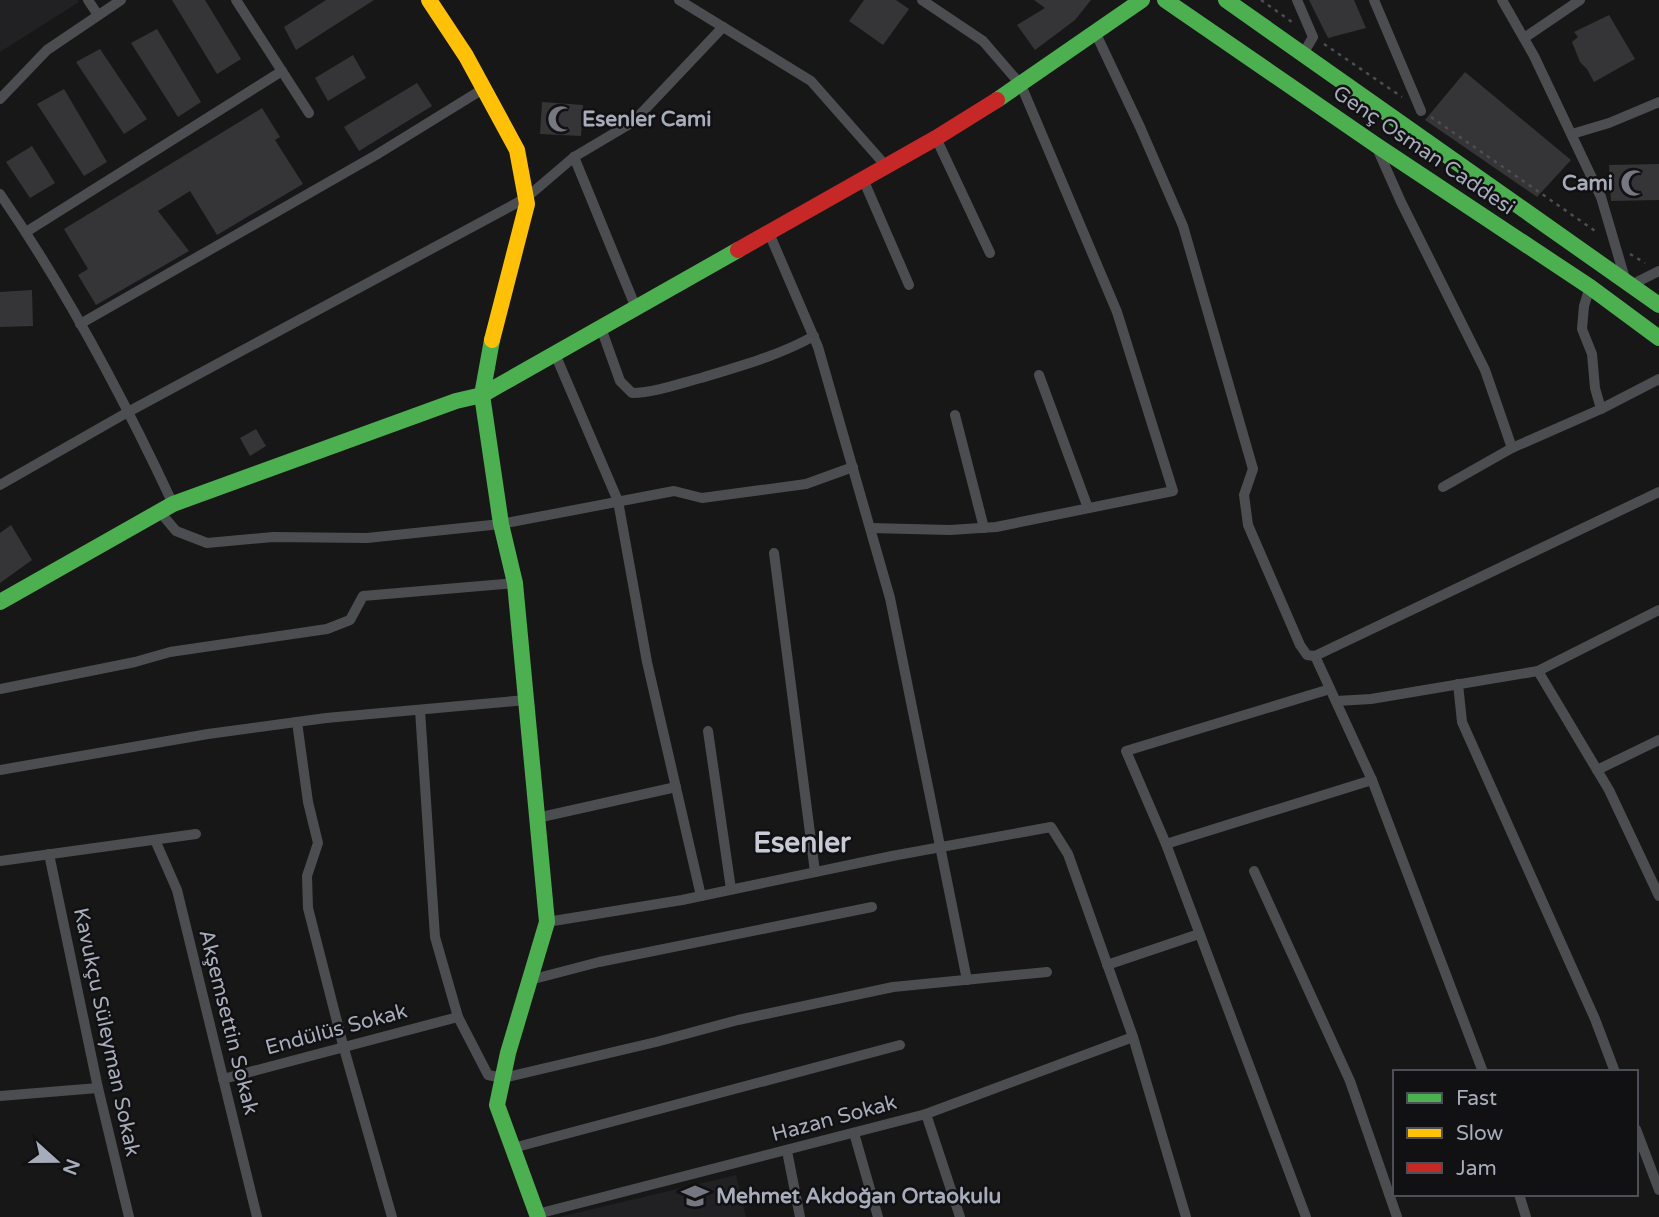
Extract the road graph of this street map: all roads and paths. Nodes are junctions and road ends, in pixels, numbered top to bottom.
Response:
1 (88, 0) edge
2 (121, 0) edge
3 (236, 0) edge
4 (429, 0) edge
5 (679, 0) edge
6 (922, 0) edge
7 (1142, 0) edge
8 (1165, 0) edge
9 (1226, 0) edge
10 (1261, 0) edge
11 (1297, 0) edge
12 (1374, 0) edge
13 (1502, 0) edge
14 (1580, 0) edge
15 (98, 15) junction
16 (1292, 22) dead end
17 (723, 27) junction
18 (1096, 34) junction
19 (1313, 37) junction
20 (1524, 38) junction
21 (1303, 54) junction
22 (282, 71) junction
23 (1021, 85) junction
24 (483, 89) junction
25 (0, 99) edge
26 (1659, 102) edge
27 (1421, 111) junction
28 (309, 113) dead end
29 (1572, 134) junction
30 (936, 138) junction
31 (1376, 145) junction
32 (574, 157) junction
33 (886, 166) junction
34 (863, 179) junction
35 (0, 194) edge
36 (526, 198) junction
37 (26, 232) junction
38 (769, 233) junction
39 (1614, 244) junction
40 (990, 253) dead end
41 (1659, 271) edge
42 (1628, 284) junction
43 (909, 285) dead end
44 (1590, 287) junction
45 (1659, 304) edge
46 (636, 308) junction
47 (80, 324) junction
48 (601, 328) junction
49 (814, 336) junction
50 (1659, 338) edge
51 (555, 354) junction
52 (1039, 375) dead end
53 (1659, 379) edge
54 (482, 395) junction
55 (1601, 409) junction
56 (128, 412) junction
57 (954, 415) dead end
58 (1512, 448) junction
59 (853, 467) junction
60 (0, 485) edge
61 (1443, 487) dead end
62 (1659, 492) edge
63 (618, 501) junction
64 (167, 508) junction
65 (1087, 508) junction
66 (501, 524) junction
67 (870, 528) junction
68 (984, 528) junction
69 (774, 553) dead end
70 (515, 583) junction
71 (0, 602) edge
72 (1659, 610) edge
73 (1315, 656) junction
74 (1538, 671) junction
75 (1458, 684) junction
76 (0, 689) edge
77 (1330, 689) junction
78 (526, 700) junction
79 (1336, 701) junction
80 (420, 710) junction
81 (298, 722) junction
82 (708, 731) dead end
83 (1659, 740) edge
84 (0, 769) edge
85 (1597, 770) junction
86 (1372, 780) junction
87 (676, 787) junction
88 (537, 818) junction
89 (196, 834) dead end
90 (155, 840) junction
91 (1166, 845) junction
92 (941, 846) junction
93 (49, 854) junction
94 (0, 861) edge
95 (1659, 867) edge
96 (1254, 871) dead end
97 (815, 872) junction
98 (1648, 873) junction
99 (731, 889) junction
100 (701, 895) junction
101 (1659, 896) edge
102 (872, 907) dead end
103 (547, 922) junction
104 (1199, 934) junction
105 (1107, 965) junction
106 (1047, 972) dead end
107 (530, 980) junction
108 (967, 980) junction
109 (458, 1017) junction
110 (1133, 1037) junction
111 (343, 1045) junction
112 (900, 1045) dead end
113 (1482, 1070) edge
114 (1614, 1070) edge
115 (503, 1078) junction
116 (223, 1079) junction
117 (98, 1088) junction
118 (0, 1096) edge
119 (926, 1114) junction
120 (854, 1133) junction
121 (1638, 1134) edge
122 (513, 1148) junction
123 (787, 1151) junction
124 (1659, 1190) edge
125 (1520, 1196) edge
126 (538, 1216) edge
127 (129, 1217) edge
128 (257, 1217) edge
129 (392, 1217) edge
130 (800, 1217) edge
131 (878, 1217) edge
132 (960, 1217) edge
133 (1186, 1217) edge
134 (1306, 1217) edge
135 (1397, 1217) edge
136 (1525, 1217) edge

1 - 15 street
2 - 15 street
3 - 22 street
4 - 24 street
5 - 17 street
6 - 23 street
7 - 18 street
8 - 31 street, Genç Osman Caddesi
9 - 21 street, Genç Osman Caddesi
10 - 16 path
11 - 19 street
12 - 27 street
13 - 20 street
14 - 20 street
15 - 25 street
17 - 32 street
17 - 33 street
18 - 23 street
18 - 73 street
19 - 21 street
19 - 27 path
20 - 29 street
21 - 42 street, Genç Osman Caddesi
22 - 28 street
22 - 37 street
23 - 30 street
23 - 65 street
24 - 36 street
24 - 47 street
26 - 29 street
27 - 39 path
29 - 39 street
30 - 33 street
30 - 40 street
31 - 44 street, Genç Osman Caddesi
31 - 58 street
32 - 36 street
32 - 46 street
33 - 34 street
34 - 38 street
34 - 43 street
35 - 37 street
36 - 54 street
36 - 56 street
37 - 47 street
38 - 46 street
38 - 49 street
39 - 41 path
39 - 42 street
41 - 42 street
42 - 45 street, Genç Osman Caddesi
44 - 50 street, Genç Osman Caddesi
44 - 55 street
46 - 48 street
47 - 56 street
48 - 49 street
48 - 51 street
49 - 59 street
51 - 54 street
51 - 63 street
52 - 65 street
53 - 55 street
54 - 64 street
54 - 66 street
55 - 58 street
56 - 60 street
56 - 64 street
57 - 68 street
58 - 61 street
59 - 63 street
59 - 67 street
62 - 73 street
63 - 66 street
63 - 87 street
64 - 66 street
64 - 71 street
65 - 68 street
66 - 70 street
67 - 68 street
67 - 92 street
69 - 97 street
70 - 76 street
70 - 78 street
72 - 74 street
73 - 77 street
74 - 75 street
74 - 85 street
75 - 79 street
75 - 114 street
77 - 79 street
77 - 91 street
78 - 80 street
78 - 88 street
79 - 86 street
80 - 81 street
80 - 109 street
81 - 84 street
81 - 111 street
82 - 99 street
83 - 85 street
85 - 98 street
86 - 91 street
86 - 113 street
87 - 88 street
87 - 100 street
88 - 103 street
89 - 90 street
90 - 93 street
90 - 116 street, Akşemsettin Sokak
91 - 104 street
92 - 97 street
92 - 105 street
92 - 108 street
93 - 94 street
93 - 117 street, Kavukçu Süleyman Sokak
95 - 98 street
96 - 135 street
97 - 99 street
98 - 101 street
99 - 100 street
100 - 103 street
102 - 107 street
103 - 107 street
104 - 105 street
104 - 134 street
105 - 110 street
106 - 108 street
107 - 115 street
108 - 115 street
109 - 111 street, Endülüs Sokak
109 - 115 street
110 - 119 street, Hazan Sokak
110 - 133 street
111 - 116 street, Endülüs Sokak
111 - 129 street
112 - 122 street
115 - 122 street
116 - 128 street, Akşemsettin Sokak
117 - 118 street
117 - 127 street, Kavukçu Süleyman Sokak
119 - 120 street, Hazan Sokak
119 - 132 street
120 - 123 street, Hazan Sokak
120 - 131 street
121 - 124 street
122 - 126 street
123 - 126 street, Hazan Sokak
123 - 130 street
125 - 136 street

